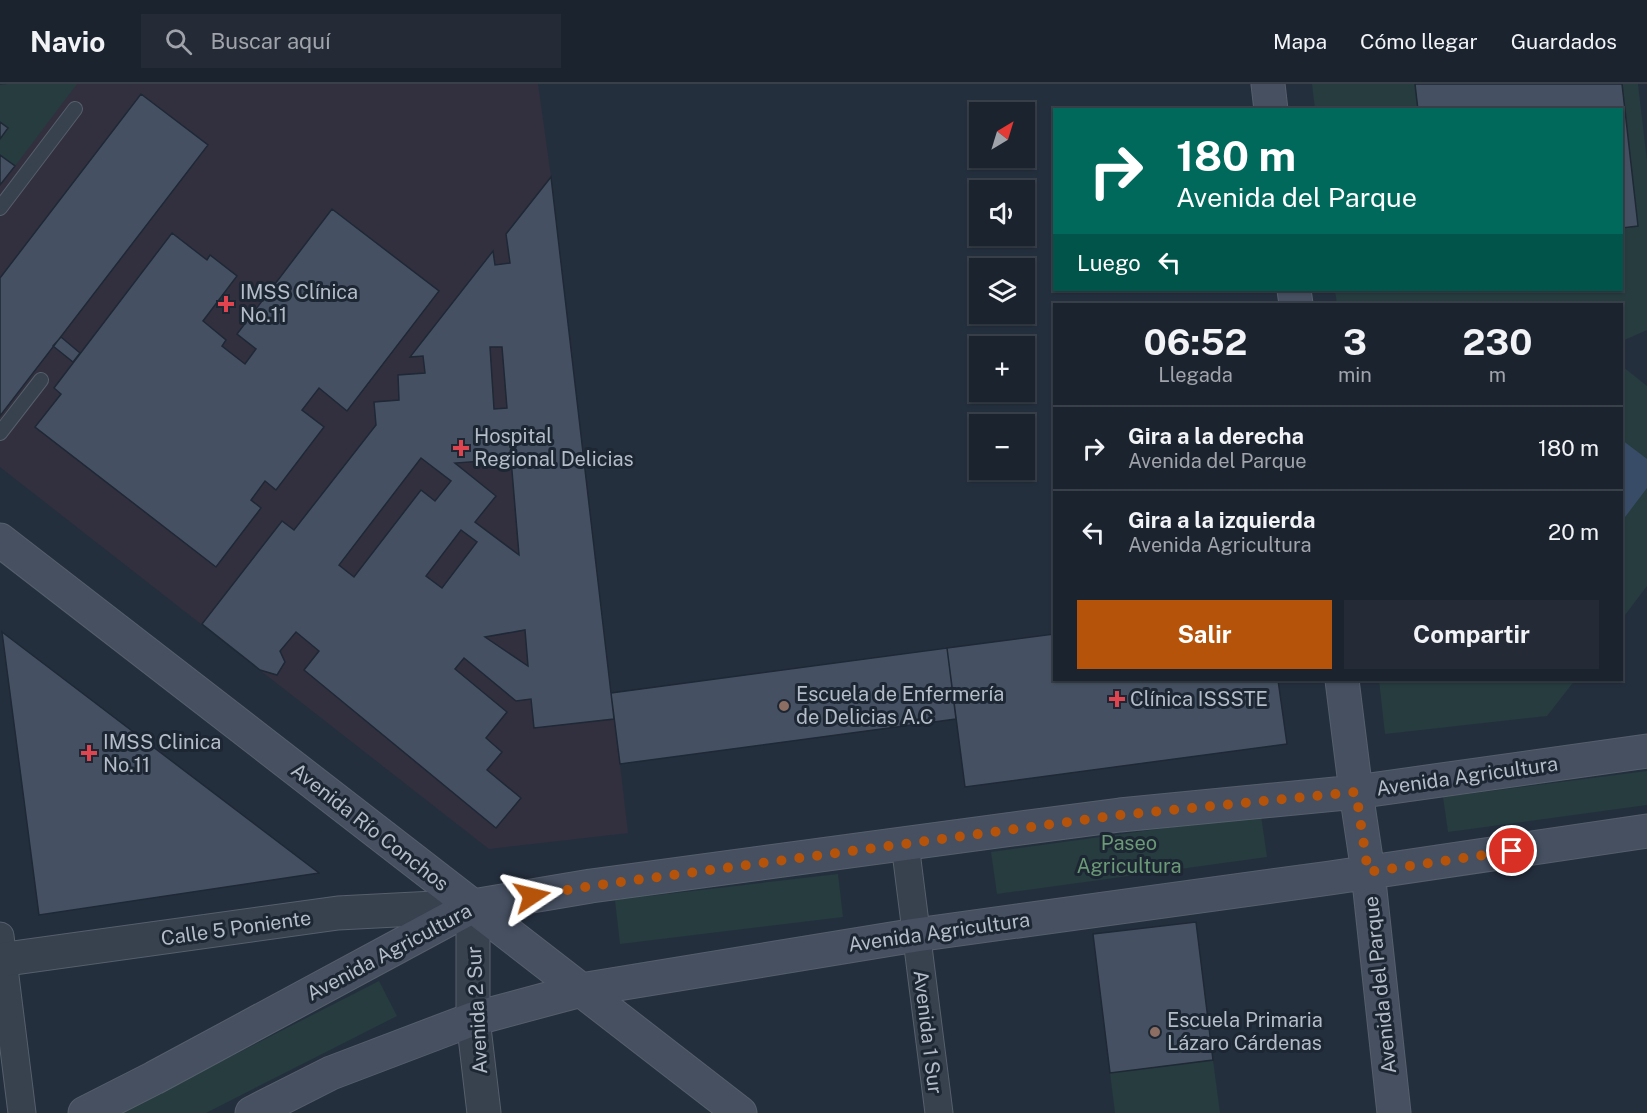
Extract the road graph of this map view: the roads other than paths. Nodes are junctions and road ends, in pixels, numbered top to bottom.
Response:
1 (1268, 84) edge
2 (1271, 108) edge
3 (75, 110) dead end
4 (0, 208) edge
5 (42, 380) dead end
6 (0, 433) edge
7 (0, 540) edge
8 (1342, 681) edge
9 (1647, 752) edge
10 (1356, 792) junction
11 (1647, 831) edge
12 (904, 844) junction
13 (1368, 872) junction
14 (472, 906) junction
15 (916, 935) junction
16 (1, 952) edge
17 (581, 990) junction
18 (473, 1019) junction
19 (22, 1113) edge
20 (86, 1113) edge
21 (252, 1113) edge
22 (484, 1113) edge
23 (740, 1113) edge
24 (939, 1113) edge
25 (1394, 1113) edge

1 - 2 main road
3 - 4 lane
5 - 6 lane
7 - 14 main road, Avenida Río Conchos
8 - 10 main road, Avenida del Parque
9 - 10 main road, Avenida Agricultura
10 - 12 main road, Avenida Agricultura
10 - 13 main road, Avenida del Parque
11 - 13 main road, Avenida Agricultura
12 - 14 main road, Avenida Agricultura
12 - 15 street, Avenida 1 Sur
13 - 15 main road, Avenida Agricultura
13 - 25 main road, Avenida del Parque
14 - 16 street, Calle 5 Poniente
14 - 17 main road, Avenida Río Conchos
14 - 18 street, Avenida 2 Sur
14 - 20 main road, Avenida Agricultura
15 - 17 main road, Avenida Agricultura
15 - 24 street, Avenida 1 Sur
16 - 19 street
17 - 18 main road, Avenida Agricultura
17 - 23 main road, Avenida Río Conchos
18 - 21 main road, Avenida Agricultura
18 - 22 street, Avenida 2 Sur

